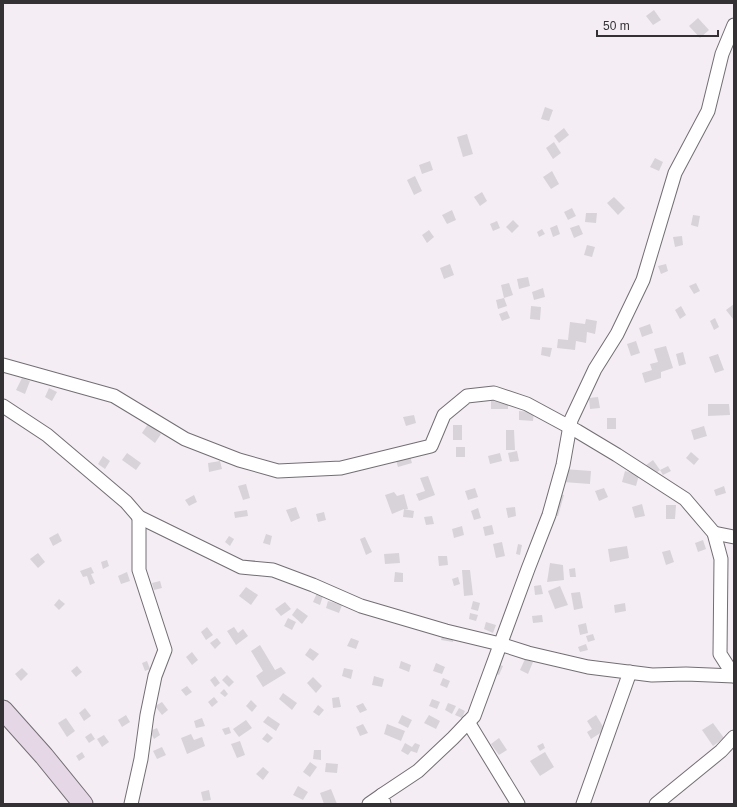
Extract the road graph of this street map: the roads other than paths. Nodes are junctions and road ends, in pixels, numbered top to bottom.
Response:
1 (734, 26) edge
2 (729, 52) edge
3 (3, 365) edge
4 (3, 406) edge
5 (569, 427) junction
6 (139, 517) junction
7 (714, 533) junction
8 (734, 537) edge
9 (500, 644) junction
10 (630, 672) junction
11 (734, 676) edge
12 (3, 710) edge
13 (468, 722) junction
14 (734, 737) edge
15 (383, 799) edge
16 (83, 804) edge
17 (131, 804) edge
18 (369, 804) edge
19 (518, 804) edge
20 (583, 804) edge
21 (656, 804) edge

1 - 2 street
2 - 5 street
3 - 5 street
4 - 6 street
5 - 7 street
5 - 9 street
6 - 9 street
6 - 17 street
7 - 8 street
7 - 11 street
9 - 10 street
9 - 13 street
10 - 11 street
10 - 20 street
12 - 16 main road
13 - 15 street
13 - 19 street
14 - 21 street
15 - 18 street

